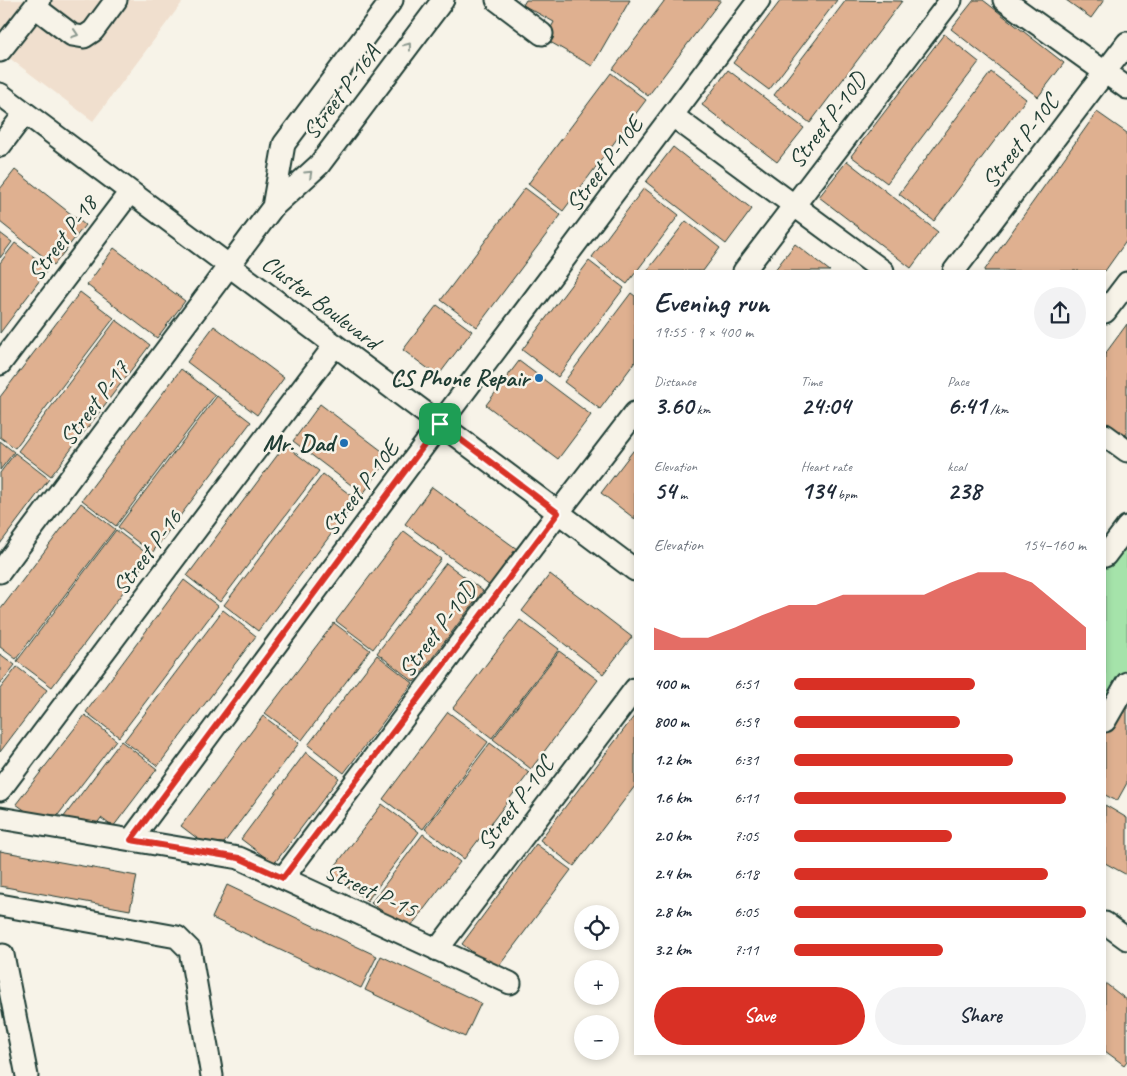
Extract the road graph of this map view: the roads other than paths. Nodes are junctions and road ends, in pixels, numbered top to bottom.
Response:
1 (116, 0) edge
2 (392, 0) edge
3 (443, 0) edge
4 (497, 0) edge
5 (760, 0) edge
6 (951, 0) edge
7 (1004, 0) edge
8 (38, 4) edge
9 (542, 34) dead end
10 (1127, 43) edge
11 (0, 51) edge
12 (1105, 72) junction
13 (1127, 88) edge
14 (0, 94) edge
15 (25, 113) junction
16 (673, 116) junction
17 (0, 146) edge
18 (130, 192) junction
19 (795, 206) junction
20 (273, 207) junction
21 (229, 266) junction
22 (745, 270) edge
23 (881, 270) edge
24 (955, 270) edge
25 (1127, 283) edge
26 (1106, 311) edge
27 (335, 346) junction
28 (0, 364) edge
29 (634, 414) edge
30 (440, 424) junction
31 (1106, 436) edge
32 (1127, 451) edge
33 (558, 513) junction
34 (1127, 527) edge
35 (1106, 555) edge
36 (634, 569) edge
37 (0, 572) edge
38 (1127, 683) edge
39 (634, 690) edge
40 (1106, 719) edge
41 (0, 790) edge
42 (0, 818) edge
43 (131, 840) junction
44 (283, 878) junction
45 (0, 905) edge
46 (1106, 924) edge
47 (1127, 940) edge
48 (437, 950) junction
49 (3, 955) dead end
50 (510, 983) dead end
51 (27, 1076) edge
52 (212, 1076) edge

8 -> 1 street
2 - 20 street, Street P-16A
20 -> 3 street, Street P-16A
4 - 9 street
5 - 16 street, Street P-10E
6 - 19 street, Street P-10D
7 - 12 street
8 - 11 street
10 - 12 street, Street P-10C
12 - 13 street
12 - 24 street, Street P-10C
14 - 15 street, Cluster Boulevard
15 - 17 street
15 - 18 street, Cluster Boulevard
16 - 19 street
16 - 30 street, Street P-10E
18 - 21 street, Cluster Boulevard
18 - 28 street, Street P-18
19 - 22 street, Street P-10D
19 - 23 street
20 - 21 street, Street P-16A
21 - 27 street, Cluster Boulevard
21 - 37 street, Street P-17
25 - 26 street
27 - 30 street, Cluster Boulevard
27 - 41 street, Street P-16
29 - 33 street, Street P-10D
30 - 33 street, Cluster Boulevard
30 - 43 street, Street P-10E
31 - 32 street
33 - 36 street, Cluster Boulevard
33 - 44 street, Street P-10D
34 - 35 street
38 - 40 street
39 - 48 street, Street P-10C
42 - 43 street, Street P-15
43 - 44 street, Street P-15
44 - 48 street, Street P-15
45 - 52 street
46 - 47 street
48 - 50 street, Street P-15
49 - 51 street

